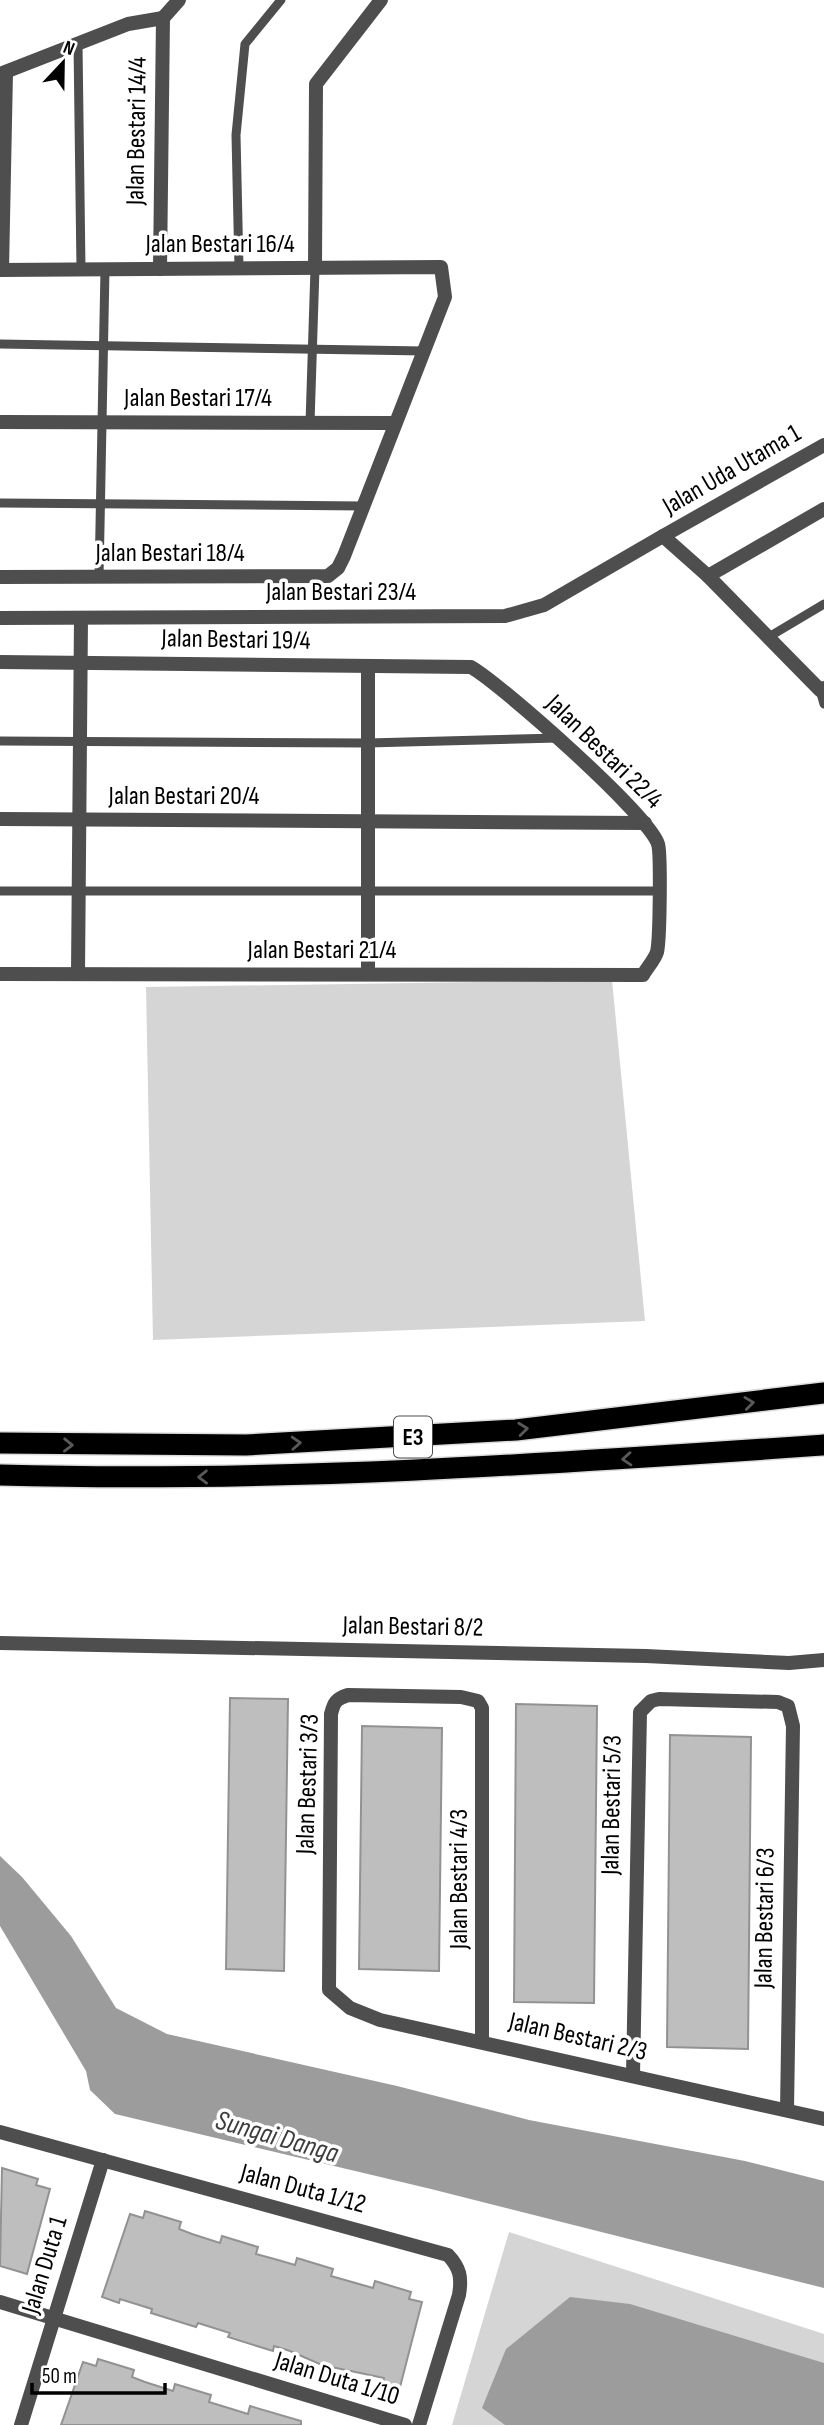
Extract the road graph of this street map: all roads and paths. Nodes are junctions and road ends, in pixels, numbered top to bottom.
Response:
1 (179, 0) edge
2 (281, 0) edge
3 (382, 0) edge
4 (163, 19) junction
5 (78, 44) junction
6 (3, 73) edge
7 (239, 268) junction
8 (314, 268) junction
9 (81, 269) junction
10 (105, 269) junction
11 (160, 269) junction
12 (1, 270) edge
13 (0, 344) edge
14 (104, 346) junction
15 (313, 349) junction
16 (424, 351) junction
17 (0, 422) edge
18 (102, 422) junction
19 (310, 423) junction
20 (395, 424) junction
21 (824, 445) edge
22 (0, 503) edge
23 (101, 503) junction
24 (363, 506) junction
25 (824, 509) edge
26 (663, 536) junction
27 (708, 576) junction
28 (0, 577) edge
29 (99, 578) junction
30 (824, 604) edge
31 (0, 618) edge
32 (81, 618) junction
33 (767, 638) junction
34 (0, 662) edge
35 (81, 663) junction
36 (368, 666) junction
37 (471, 667) joint
38 (823, 694) edge
39 (558, 738) junction
40 (0, 741) edge
41 (80, 741) junction
42 (368, 743) junction
43 (0, 819) edge
44 (79, 820) junction
45 (368, 821) junction
46 (645, 824) junction
47 (79, 890) junction
48 (368, 890) junction
49 (0, 891) edge
50 (658, 891) junction
51 (0, 974) edge
52 (78, 974) junction
53 (368, 974) junction
54 (643, 975) joint
55 (824, 1392) edge
56 (0, 1443) edge
57 (824, 1445) edge
58 (0, 1475) edge
59 (0, 1643) edge
60 (824, 1660) edge
61 (484, 1717) joint
62 (793, 1726) joint
63 (329, 1990) joint
64 (482, 2040) junction
65 (633, 2075) junction
66 (787, 2110) junction
67 (824, 2119) edge
68 (0, 2132) edge
69 (103, 2160) junction
70 (0, 2302) edge
71 (54, 2318) junction
72 (21, 2425) edge
73 (405, 2425) edge
74 (419, 2425) edge

1 - 4 street
2 - 7 lane
3 - 8 street
4 - 5 street
4 - 11 street, Jalan Bestari 14/4
5 - 6 street
5 - 9 lane
6 - 12 street
7 - 8 street, Jalan Bestari 16/4
7 - 11 street, Jalan Bestari 16/4
8 - 15 lane
8 - 16 street, Jalan Bestari 16/4
9 - 10 street, Jalan Bestari 16/4
9 - 12 street, Jalan Bestari 16/4
10 - 11 street, Jalan Bestari 16/4
10 - 14 lane
13 - 14 lane
14 - 15 lane
14 - 18 lane
15 - 16 lane
15 - 19 lane
16 - 20 street
17 - 18 street, Jalan Bestari 17/4
18 - 19 street, Jalan Bestari 17/4
18 - 23 lane
19 - 20 street, Jalan Bestari 17/4
20 - 24 street
21 - 26 street, Jalan Uda Utama 1
22 - 23 lane
23 - 24 lane
23 - 29 lane
24 - 29 street, Jalan Bestari 18/4
25 - 27 street
26 - 27 street
26 - 32 street, Jalan Bestari 23/4
27 - 33 street
28 - 29 street, Jalan Bestari 18/4
30 - 33 lane
31 - 32 street, Jalan Bestari 23/4
32 - 35 street
33 - 38 street
34 - 35 street, Jalan Bestari 19/4
35 - 36 street, Jalan Bestari 19/4
35 - 41 street
36 - 37 street, Jalan Bestari 19/4
36 - 42 street
37 - 39 street, Jalan Bestari 22/4
39 - 42 lane
39 - 46 street, Jalan Bestari 22/4
40 - 41 lane
41 - 42 lane
41 - 44 street
42 - 45 street
43 - 44 street, Jalan Bestari 20/4
44 - 45 street, Jalan Bestari 20/4
44 - 47 street
45 - 46 street, Jalan Bestari 20/4
45 - 48 street
46 - 50 street, Jalan Bestari 22/4
47 - 48 lane
47 - 49 lane
47 - 52 street
48 - 50 lane
48 - 53 street
50 - 54 street, Jalan Bestari 22/4
51 - 52 street, Jalan Bestari 21/4
52 - 53 street, Jalan Bestari 21/4
53 - 54 street, Jalan Bestari 21/4
56 -> 55 highway, E3
57 -> 58 highway, E3
59 - 60 street, Jalan Bestari 8/2
61 - 63 street, Jalan Bestari 3/3
61 - 64 street, Jalan Bestari 4/3
62 - 65 street, Jalan Bestari 5/3
62 - 66 street, Jalan Bestari 6/3
63 - 64 street, Jalan Bestari 2/3
64 - 65 street, Jalan Bestari 2/3
65 - 66 street, Jalan Bestari 2/3
66 - 67 street, Jalan Bestari 2/3
68 - 69 street, Jalan Duta 1/12
69 - 71 street, Jalan Duta 1
69 - 74 street, Jalan Duta 1/12
70 - 71 street, Jalan Duta 1/10
71 - 72 street, Jalan Duta 1
71 - 73 street, Jalan Duta 1/10

